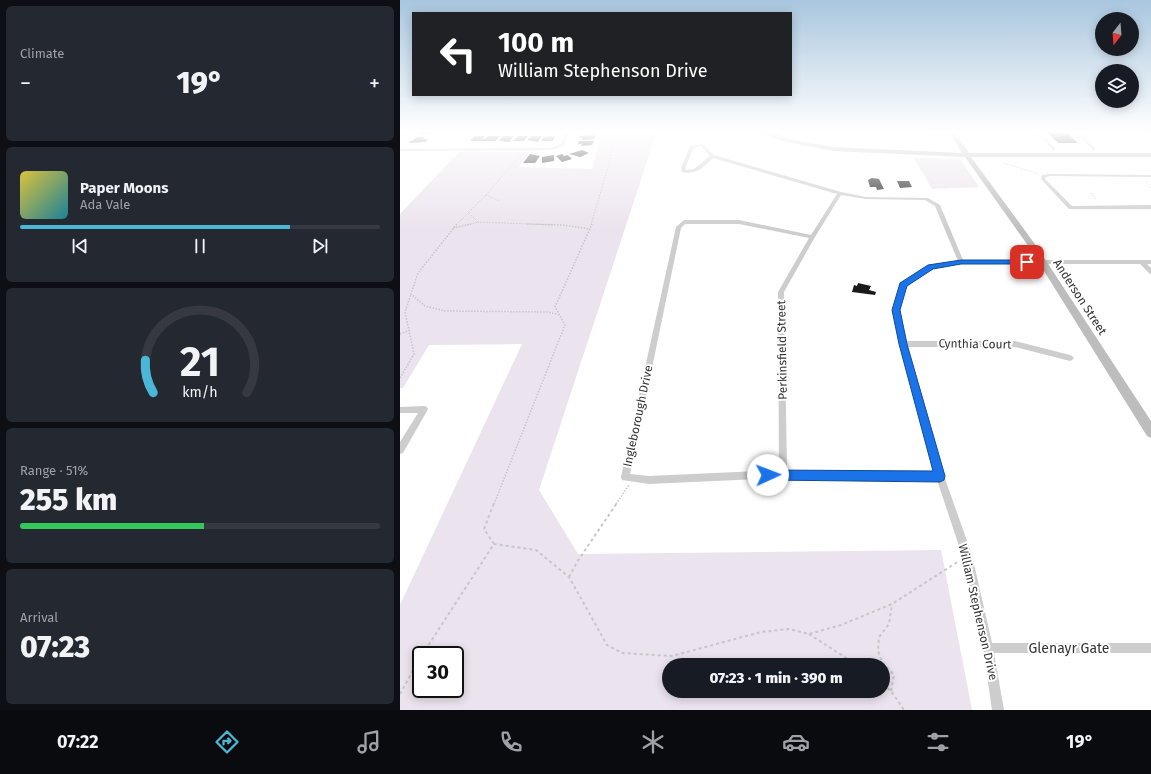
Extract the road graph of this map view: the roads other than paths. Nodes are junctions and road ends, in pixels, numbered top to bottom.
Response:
1 (685, 164) edge
2 (703, 164) edge
3 (740, 164) edge
4 (974, 164) edge
5 (1151, 176) edge
6 (840, 193) junction
7 (1151, 207) edge
8 (812, 237) junction
9 (961, 262) junction
10 (1042, 262) junction
11 (1142, 262) junction
12 (1151, 262) edge
13 (1151, 272) edge
14 (903, 344) junction
15 (1070, 358) dead end
16 (400, 410) edge
17 (1151, 432) edge
18 (400, 450) edge
19 (783, 474) junction
20 (940, 476) junction
21 (988, 648) junction
22 (1151, 648) edge
23 (998, 710) edge

1 - 2 street
3 - 6 street
4 - 10 main road, Anderson Street
5 - 7 street
6 - 8 street, Perkinsfield Street
6 - 9 street
8 - 19 street, Perkinsfield Street
8 - 19 street, Ingleborough Drive
9 - 10 street, William Stephenson Drive
9 - 14 street, William Stephenson Drive
10 - 11 street, William Stephenson Drive
10 - 17 main road, Anderson Street
11 - 12 street, William Stephenson Drive
11 - 13 street
14 - 15 street, Cynthia Court
14 - 20 street, William Stephenson Drive
16 - 18 street
19 - 20 street, Ingleborough Drive
20 - 21 street, William Stephenson Drive
21 - 22 street, Glenayr Gate
21 - 23 street, William Stephenson Drive

